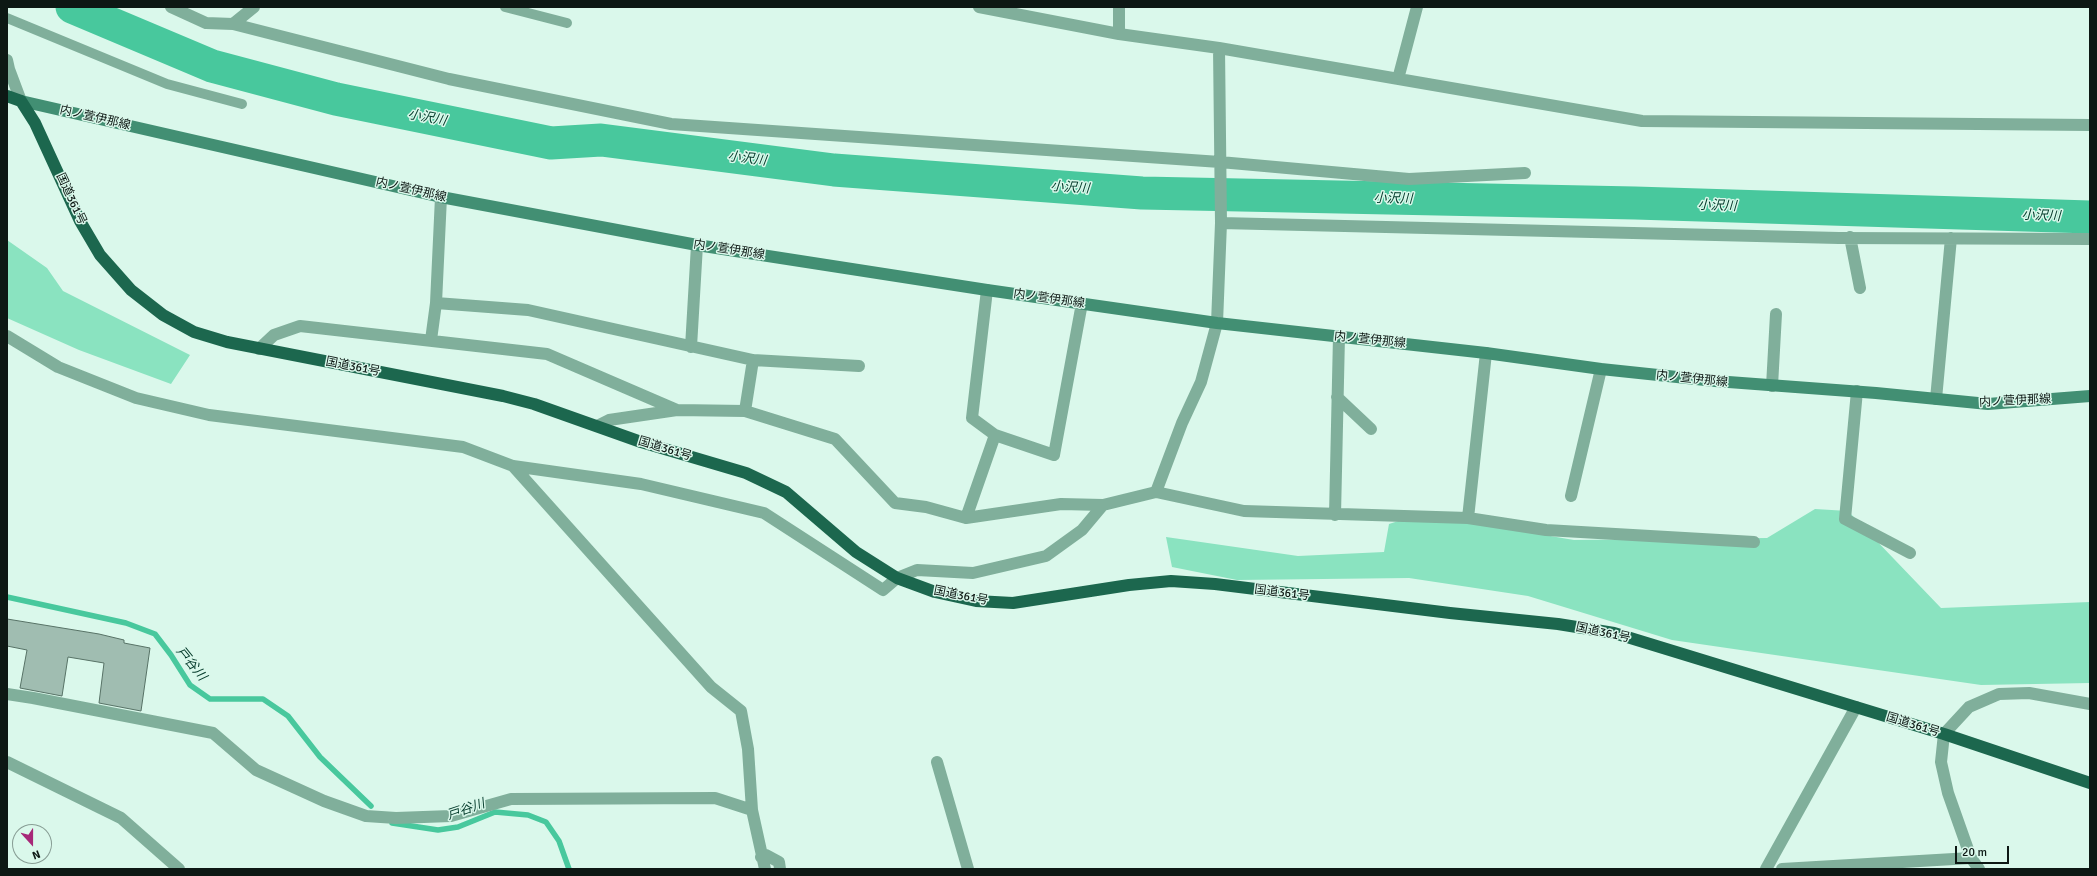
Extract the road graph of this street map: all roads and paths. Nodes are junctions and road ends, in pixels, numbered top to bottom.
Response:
1 (171, 7) edge
2 (254, 7) edge
3 (505, 7) edge
4 (980, 7) edge
5 (1119, 7) edge
6 (1417, 7) edge
7 (7, 18) edge
8 (233, 24) junction
9 (568, 24) dead end
10 (1119, 34) junction
11 (1219, 48) junction
12 (7, 60) edge
13 (1398, 79) junction
14 (7, 96) edge
15 (21, 100) junction
16 (242, 104) dead end
17 (2090, 125) edge
18 (1220, 162) junction
19 (1525, 173) dead end
20 (441, 197) junction
21 (1221, 220) junction
22 (1850, 237) junction
23 (1951, 238) junction
24 (2090, 239) edge
25 (697, 245) junction
26 (1860, 288) dead end
27 (988, 290) junction
28 (436, 303) junction
29 (1082, 303) junction
30 (1776, 314) dead end
31 (1217, 323) junction
32 (7, 336) edge
33 (1339, 336) junction
34 (431, 340) junction
35 (691, 347) junction
36 (259, 349) junction
37 (1486, 352) junction
38 (753, 360) junction
39 (859, 366) dead end
40 (1601, 369) junction
41 (1772, 386) junction
42 (1857, 391) junction
43 (2090, 396) edge
44 (1337, 397) junction
45 (1936, 399) junction
46 (677, 410) junction
47 (745, 411) junction
48 (597, 426) junction
49 (1371, 429) dead end
50 (995, 435) junction
51 (513, 466) junction
52 (1156, 492) junction
53 (1571, 496) dead end
54 (1103, 505) junction
55 (1335, 514) junction
56 (966, 518) junction
57 (1468, 518) junction
58 (1754, 542) dead end
59 (1910, 553) dead end
60 (897, 578) junction
61 (7, 694) edge
62 (2090, 704) edge
63 (1856, 707) junction
64 (1944, 734) junction
65 (7, 762) edge
66 (937, 762) dead end
67 (2090, 783) edge
68 (752, 810) junction
69 (762, 857) junction
70 (1971, 858) junction
71 (179, 869) edge
72 (765, 869) edge
73 (780, 869) edge
74 (968, 869) edge
75 (1766, 869) edge
76 (1782, 869) edge
77 (1979, 869) edge

1 - 8 street
2 - 8 street
3 - 9 lane
4 - 10 street
5 - 10 street
6 - 13 street
7 - 16 lane
8 - 18 street
10 - 11 street
11 - 13 street
11 - 18 street
12 - 15 street
13 - 17 street
14 - 15 highway
15 - 20 main road, 内ノ萱伊那線
15 - 36 highway, 国道361号
18 - 19 street
18 - 21 street
20 - 25 main road, 内ノ萱伊那線
20 - 28 street
21 - 22 street
21 - 31 street
22 - 23 street
22 - 26 street
23 - 24 street
23 - 45 street
25 - 27 main road, 内ノ萱伊那線
25 - 35 street
27 - 29 main road, 内ノ萱伊那線
27 - 50 street
28 - 34 street
28 - 35 street
29 - 31 main road, 内ノ萱伊那線
29 - 50 street
30 - 41 street
31 - 33 main road, 内ノ萱伊那線
31 - 52 street
32 - 51 street
33 - 37 main road, 内ノ萱伊那線
33 - 44 street
34 - 36 street
34 - 46 street
35 - 38 street
36 - 48 highway, 国道361号
37 - 40 main road, 内ノ萱伊那線
37 - 57 street
38 - 39 street
38 - 47 street
40 - 41 main road, 内ノ萱伊那線
40 - 53 street
41 - 42 main road, 内ノ萱伊那線
42 - 45 main road, 内ノ萱伊那線
42 - 59 street
43 - 45 main road, 内ノ萱伊那線
44 - 49 street
44 - 55 street
46 - 47 street
46 - 48 street
47 - 56 street
48 - 60 highway, 国道361号
50 - 56 street
51 - 60 street
51 - 68 street
52 - 54 street
52 - 55 street
54 - 56 street
54 - 60 street
55 - 57 street
57 - 58 street
60 - 63 highway, 国道361号
61 - 68 street
62 - 64 street
63 - 64 highway, 国道361号
63 - 75 street
64 - 67 highway, 国道361号
64 - 70 street
65 - 71 street
66 - 74 street
68 - 69 street
69 - 72 street
69 - 73 street
70 - 76 street
70 - 77 street

